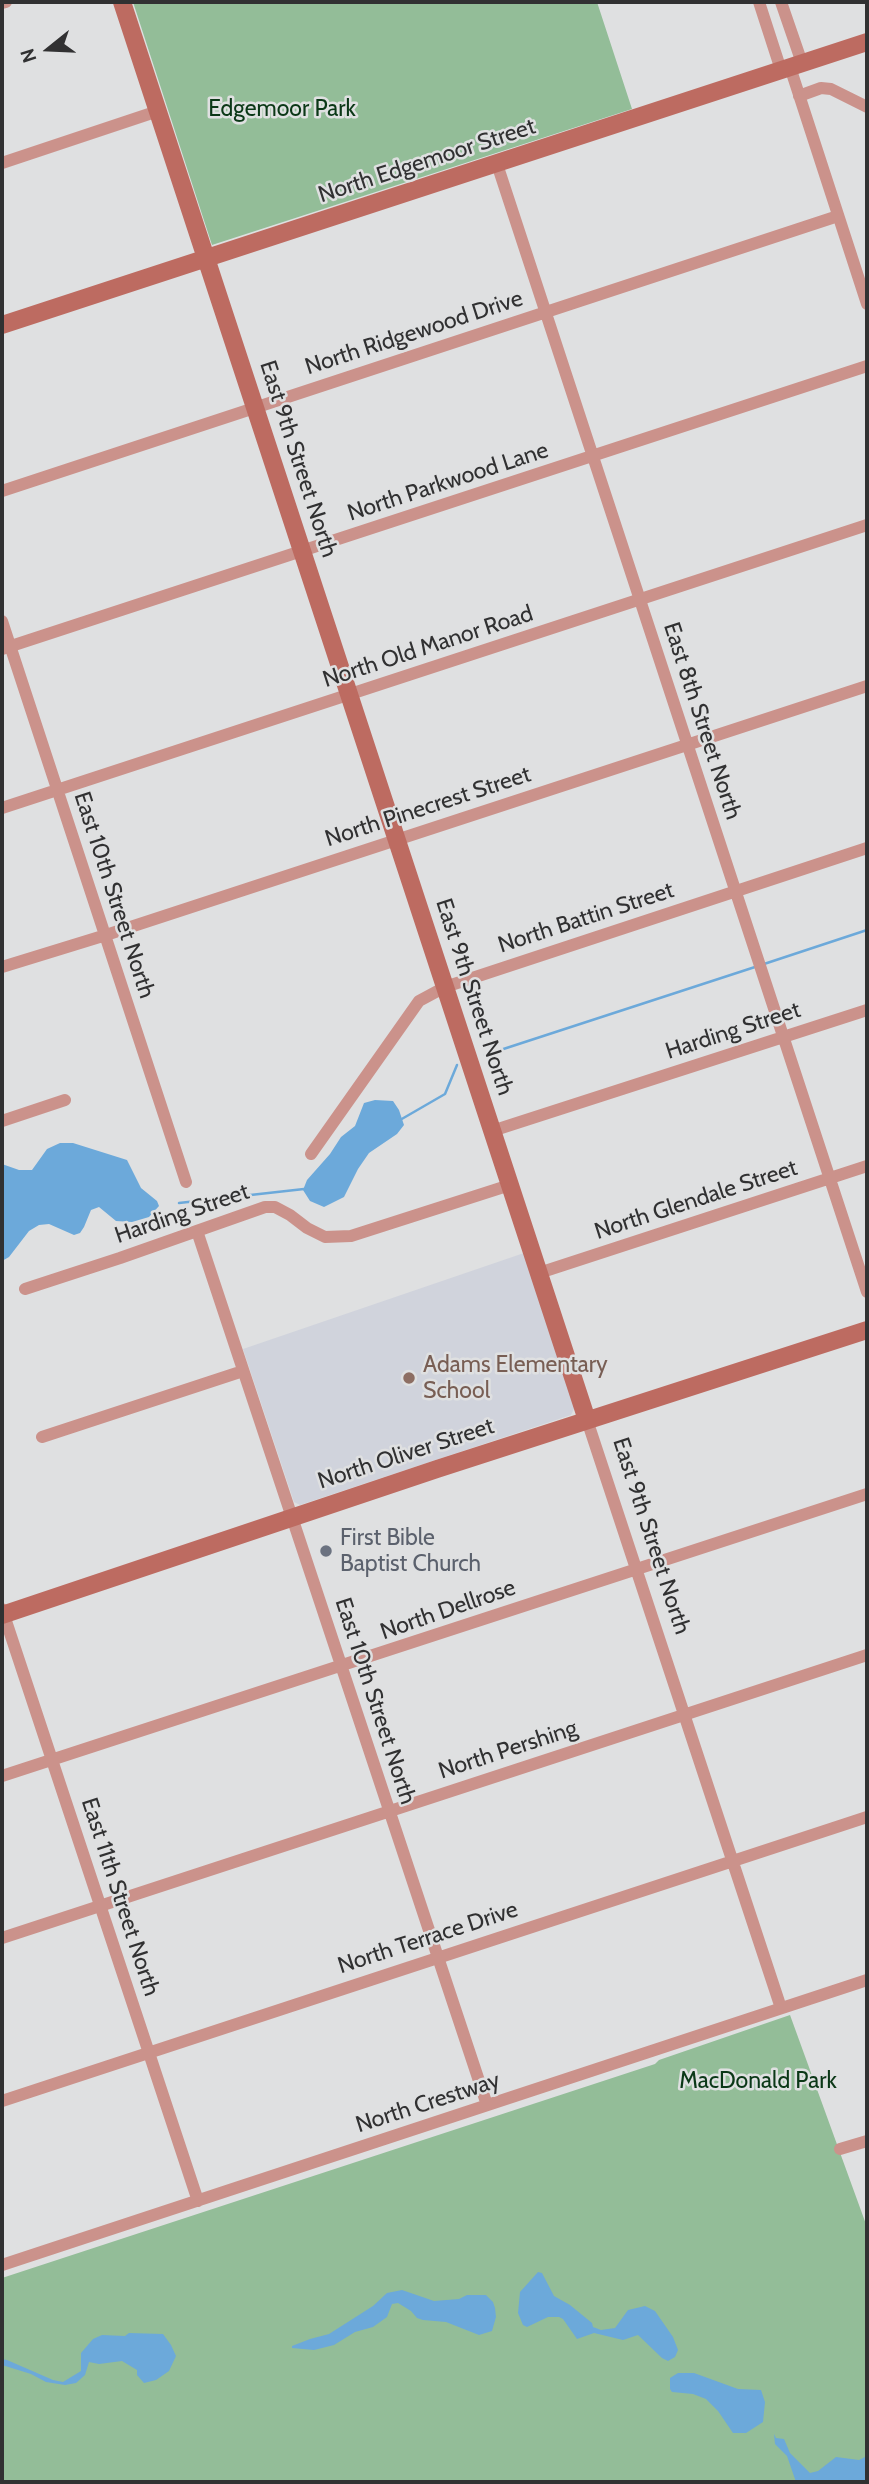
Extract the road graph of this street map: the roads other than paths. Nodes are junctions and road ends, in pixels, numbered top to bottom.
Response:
1 (122, 2) edge
2 (759, 2) edge
3 (781, 2) edge
4 (867, 42) edge
5 (791, 67) junction
6 (799, 96) junction
7 (867, 107) edge
8 (158, 111) junction
9 (2, 163) edge
10 (497, 164) junction
11 (838, 216) junction
12 (206, 258) junction
13 (867, 304) edge
14 (546, 312) junction
15 (2, 325) edge
16 (867, 366) edge
17 (255, 407) junction
18 (593, 456) junction
19 (2, 491) edge
20 (867, 525) edge
21 (303, 552) junction
22 (640, 600) junction
23 (2, 621) edge
24 (6, 648) edge
25 (867, 686) edge
26 (350, 695) junction
27 (688, 744) junction
28 (58, 789) junction
29 (2, 808) edge
30 (397, 840) junction
31 (867, 848) edge
32 (736, 891) junction
33 (106, 935) junction
34 (2, 967) edge
35 (445, 987) junction
36 (867, 1010) edge
37 (783, 1037) junction
38 (65, 1100) dead end
39 (2, 1121) edge
40 (492, 1131) junction
41 (311, 1154) dead end
42 (867, 1166) edge
43 (830, 1178) junction
44 (186, 1182) dead end
45 (510, 1185) junction
46 (197, 1231) junction
47 (539, 1273) junction
48 (25, 1289) dead end
49 (867, 1292) edge
50 (867, 1331) edge
51 (243, 1371) junction
52 (587, 1420) junction
53 (42, 1437) dead end
54 (867, 1494) edge
55 (292, 1518) junction
56 (636, 1569) junction
57 (2, 1612) edge
58 (867, 1655) edge
59 (341, 1667) junction
60 (684, 1715) junction
61 (52, 1760) junction
62 (2, 1776) edge
63 (390, 1811) junction
64 (867, 1817) edge
65 (733, 1861) junction
66 (101, 1906) junction
67 (2, 1938) edge
68 (438, 1958) junction
69 (867, 1980) edge
70 (781, 2008) junction
71 (149, 2052) junction
72 (2, 2101) edge
73 (487, 2105) junction
74 (867, 2141) edge
75 (840, 2149) dead end
76 (198, 2201) junction
77 (2, 2265) edge

1 - 8 street, East 9th Street North
2 - 5 street
3 - 5 street
4 - 5 street, North Edgemoor Street
5 - 6 street
5 - 10 street, North Edgemoor Street
6 - 7 street
6 - 11 street
8 - 9 street
8 - 12 street, East 9th Street North
10 - 12 street, North Edgemoor Street
10 - 14 street, East 8th Street North
11 - 13 street
11 - 14 street, North Ridgewood Drive
12 - 15 street, North Edgemoor Street
12 - 17 street, East 9th Street North
14 - 17 street, North Ridgewood Drive
14 - 18 street, East 8th Street North
16 - 18 street, North Parkwood Lane
17 - 19 street, North Ridgewood Drive
17 - 21 street, East 9th Street North
18 - 21 street, North Parkwood Lane
18 - 22 street, East 8th Street North
20 - 22 street, North Old Manor Road
21 - 24 street, North Parkwood Lane
21 - 26 street, East 9th Street North
22 - 26 street, North Old Manor Road
22 - 27 street, East 8th Street North
23 - 24 street, East 10th Street North
24 - 28 street, East 10th Street North
25 - 27 street, North Pinecrest Street
26 - 28 street, North Old Manor Road
26 - 30 street, East 9th Street North
27 - 30 street, North Pinecrest Street
27 - 32 street, East 8th Street North
28 - 29 street, North Old Manor Road
28 - 33 street, East 10th Street North
30 - 33 street, North Pinecrest Street
30 - 35 street, East 9th Street North
31 - 32 street, North Battin Street
32 - 35 street, North Battin Street
32 - 37 street, East 8th Street North
33 - 34 street, North Pinecrest Street
33 - 44 street, East 10th Street North
35 - 40 street, East 9th Street North
35 - 41 street, North Battin Street
36 - 37 street, Harding Street
37 - 40 street, Harding Street
37 - 43 street, East 8th Street North
38 - 39 street
40 - 45 street, East 9th Street North
42 - 43 street, North Glendale Street
43 - 47 street, North Glendale Street
43 - 49 street, East 8th Street North
45 - 46 street, Harding Street
45 - 47 street, East 9th Street North
46 - 48 street, Harding Street
46 - 51 street, East 10th Street North
47 - 52 street, East 9th Street North
50 - 52 street, North Oliver Street
51 - 53 street
51 - 55 street, East 10th Street North
52 - 55 street, North Oliver Street
52 - 56 street, East 9th Street North
54 - 56 street, North Dellrose
55 - 57 street, North Oliver Street
55 - 59 street, East 10th Street North
56 - 59 street, North Dellrose
56 - 60 street, East 9th Street North
57 - 61 street, East 11th Street North
58 - 60 street, North Pershing
59 - 61 street, North Dellrose
59 - 63 street, East 10th Street North
60 - 63 street, North Pershing
60 - 65 street, East 9th Street North
61 - 62 street, North Dellrose
61 - 66 street, East 11th Street North
63 - 66 street, North Pershing
63 - 68 street, East 10th Street North
64 - 65 street, North Terrace Drive
65 - 68 street, North Terrace Drive
65 - 70 street, East 9th Street North
66 - 67 street, North Pershing
66 - 71 street, East 11th Street North
68 - 71 street, North Terrace Drive
68 - 73 street, East 10th Street North
69 - 70 street, North Crestway
70 - 73 street, North Crestway
71 - 72 street, North Terrace Drive
71 - 76 street, East 11th Street North
73 - 76 street, North Crestway
74 - 75 street
76 - 77 street, North Crestway

